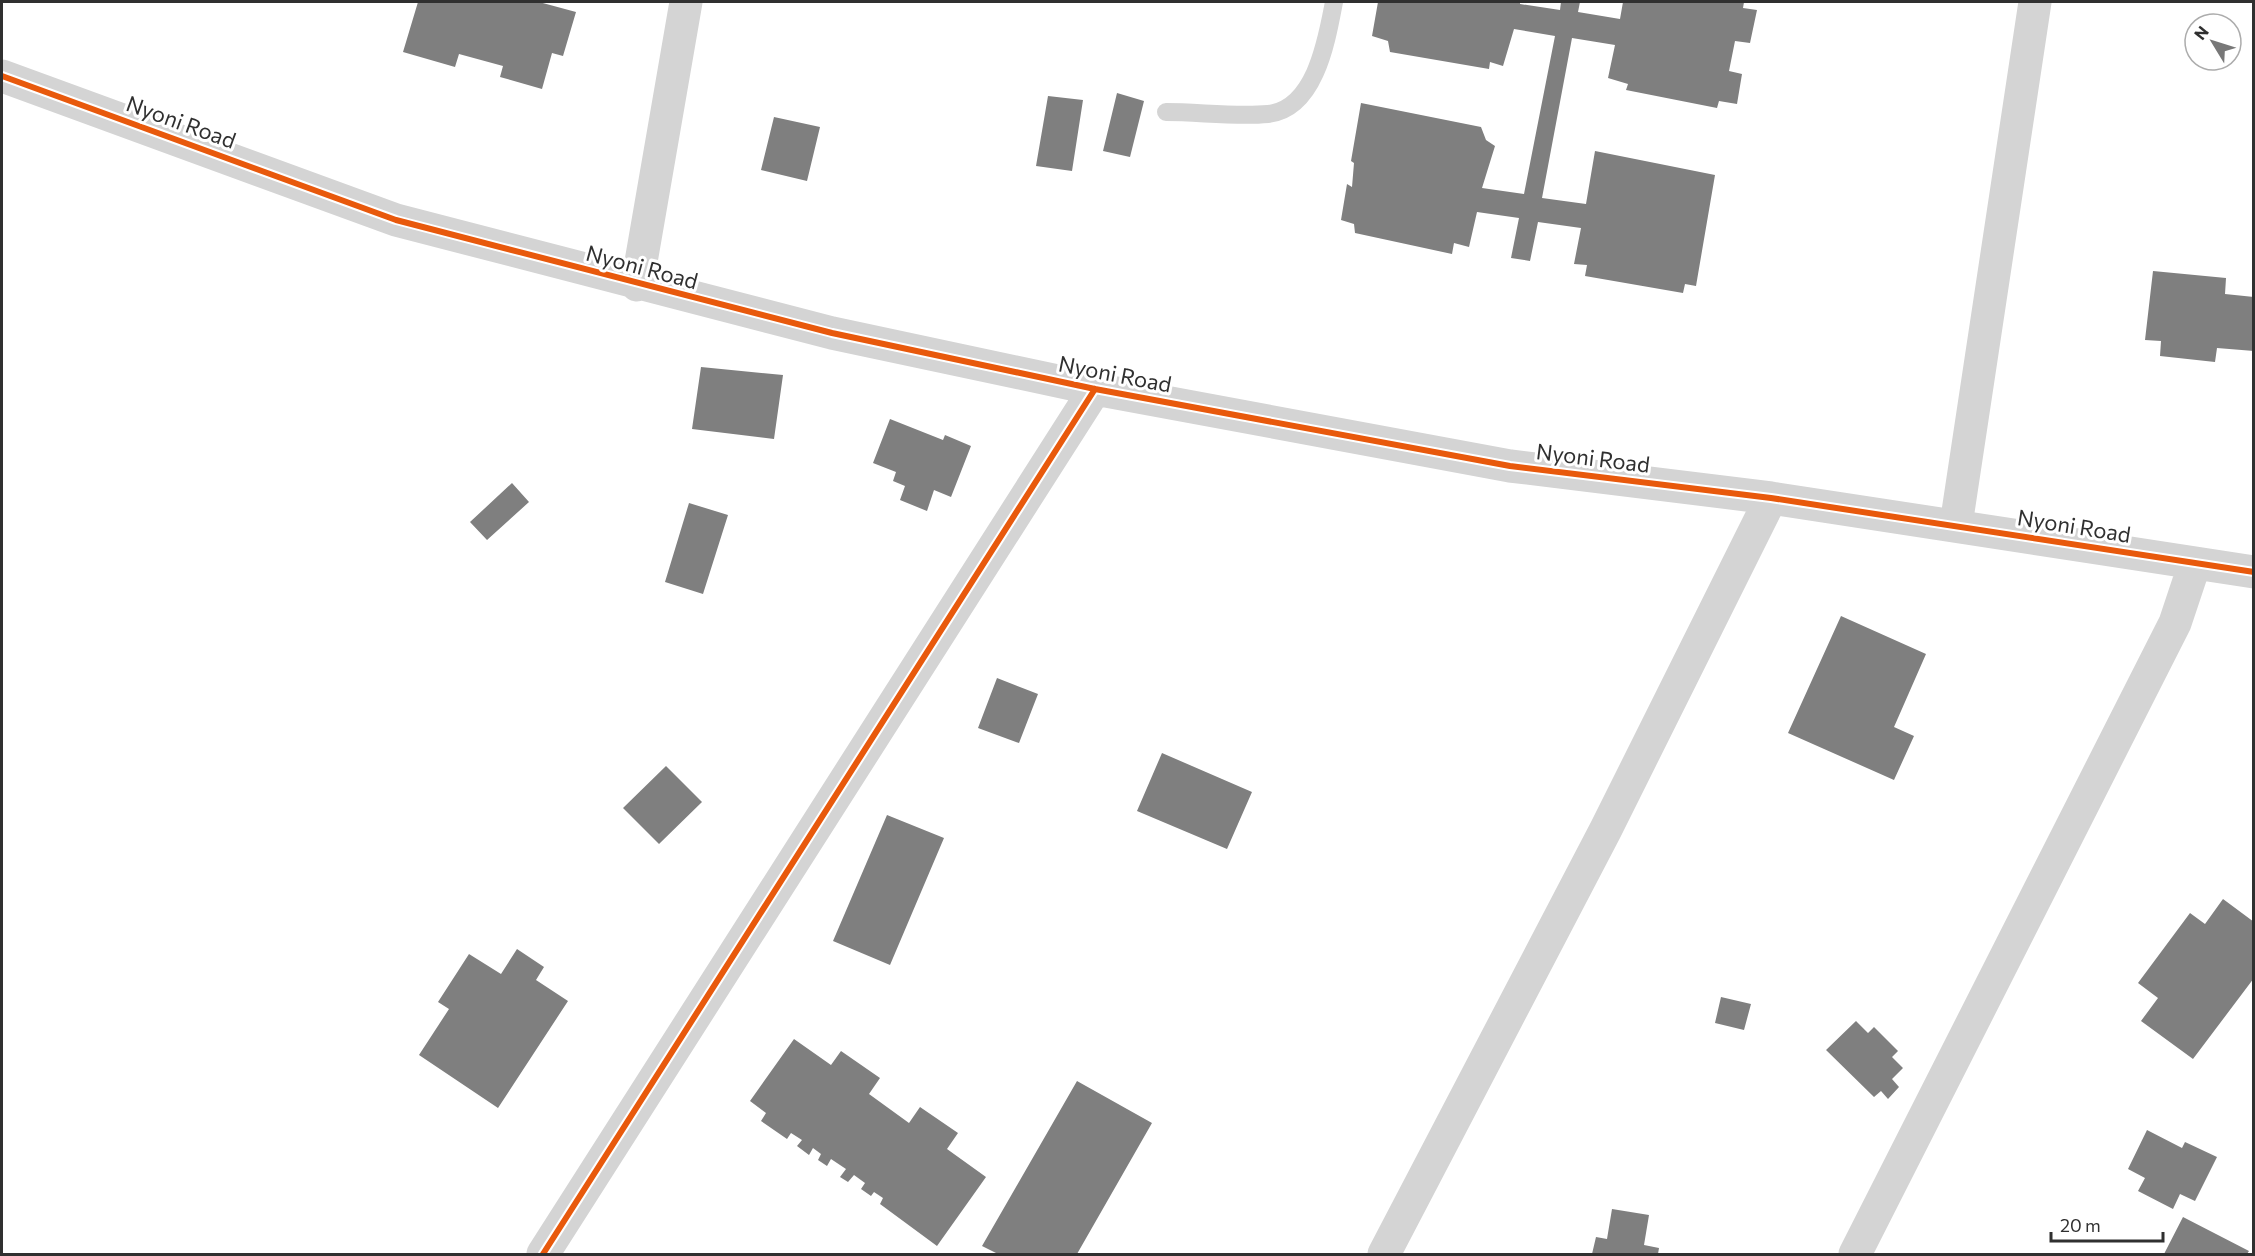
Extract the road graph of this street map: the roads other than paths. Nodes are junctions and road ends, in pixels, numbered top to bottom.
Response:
1 (686, 2) edge
2 (1334, 2) edge
3 (2036, 2) edge
4 (2, 76) edge
5 (1166, 112) dead end
6 (637, 285) junction
7 (1095, 389) junction
8 (1771, 498) junction
9 (1956, 525) junction
10 (2195, 563) junction
11 (2253, 572) edge
12 (543, 1254) edge
13 (1384, 1254) edge
14 (1855, 1254) edge

1 - 6 street
2 - 5 lane
3 - 9 street
4 - 6 street, Nyoni Road
6 - 7 street, Nyoni Road
7 - 8 street, Nyoni Road
7 - 12 street
8 - 9 street, Nyoni Road
8 - 13 street
9 - 10 street, Nyoni Road
10 - 11 street, Nyoni Road
10 - 14 street

